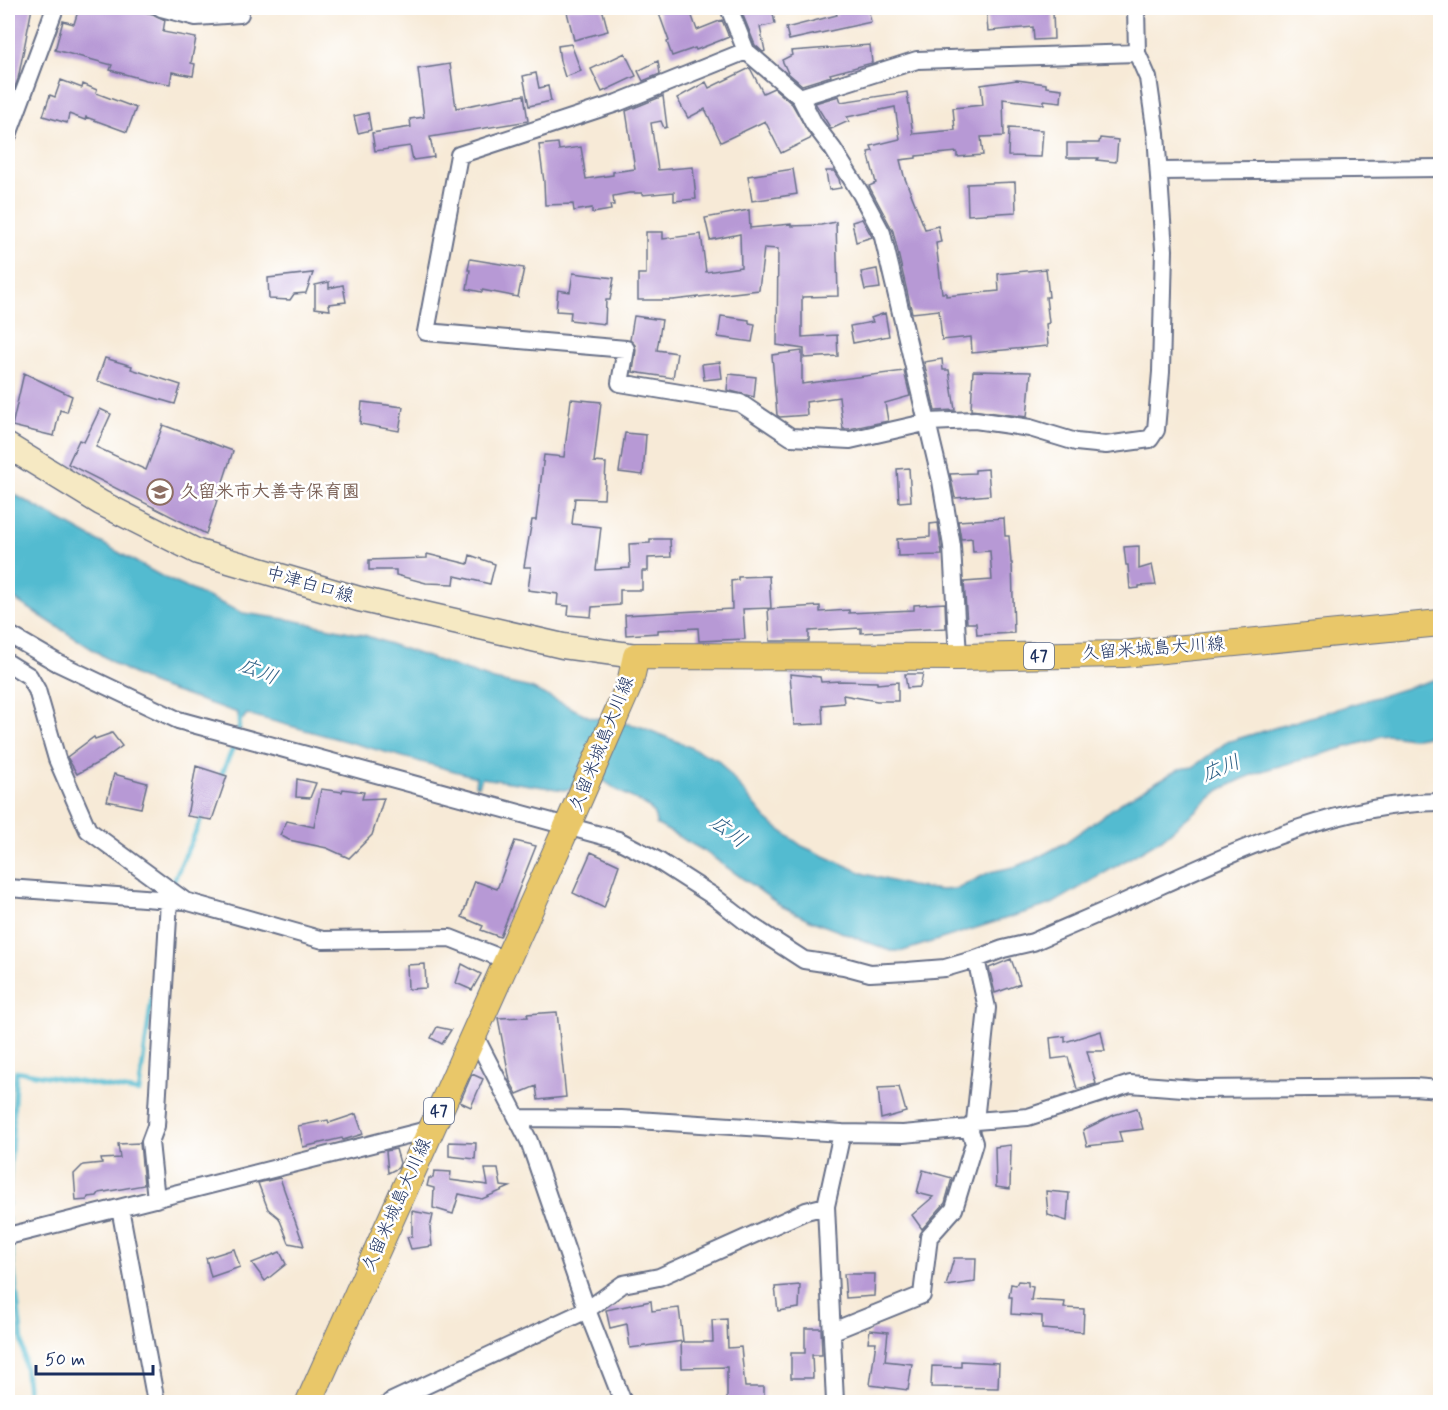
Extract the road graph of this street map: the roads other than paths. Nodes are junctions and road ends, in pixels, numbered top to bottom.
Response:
1 (55, 8) edge
2 (161, 8) edge
3 (729, 8) edge
4 (1136, 8) edge
5 (240, 14) dead end
6 (746, 51) junction
7 (1137, 53) junction
8 (800, 97) junction
9 (8, 135) edge
10 (1440, 168) edge
11 (1159, 171) junction
12 (929, 422) junction
13 (8, 446) edge
14 (1440, 623) edge
15 (8, 634) edge
16 (636, 656) junction
17 (958, 657) junction
18 (8, 663) edge
19 (1440, 802) edge
20 (569, 824) junction
21 (8, 888) edge
22 (177, 901) junction
23 (976, 959) junction
24 (506, 960) junction
25 (474, 1034) junction
26 (1440, 1089) edge
27 (518, 1118) junction
28 (972, 1124) junction
29 (430, 1129) junction
30 (842, 1133) junction
31 (156, 1199) junction
32 (826, 1206) junction
33 (120, 1208) junction
34 (8, 1236) edge
35 (586, 1310) junction
36 (833, 1331) junction
37 (156, 1402) edge
38 (309, 1402) edge
39 (390, 1402) edge
40 (623, 1402) edge
41 (835, 1402) edge

1 - 9 street
2 - 5 street
3 - 6 street
4 - 7 street
6 - 8 street
6 - 12 street
7 - 8 street
7 - 11 street
8 - 12 street
10 - 11 street
11 - 12 street
12 - 17 street
13 - 16 main road, 中津白口線
14 - 17 main road, 久留米城島大川線 / 47
15 - 20 street
16 - 17 main road, 久留米城島大川線 / 47
16 - 20 main road, 久留米城島大川線 / 47
18 - 22 street
19 - 23 street
20 - 23 street
20 - 24 main road, 久留米城島大川線 / 47
21 - 22 street
22 - 24 street
22 - 31 street
23 - 28 street
24 - 25 main road, 久留米城島大川線 / 47
25 - 27 street
25 - 29 main road, 久留米城島大川線 / 47
26 - 28 street
27 - 30 street
27 - 35 street
28 - 30 street
28 - 36 street
29 - 31 street
29 - 38 main road, 久留米城島大川線 / 47
30 - 32 street
31 - 33 street
32 - 35 street
32 - 36 street
33 - 34 street
33 - 37 street
35 - 39 street
35 - 40 street
36 - 41 street

